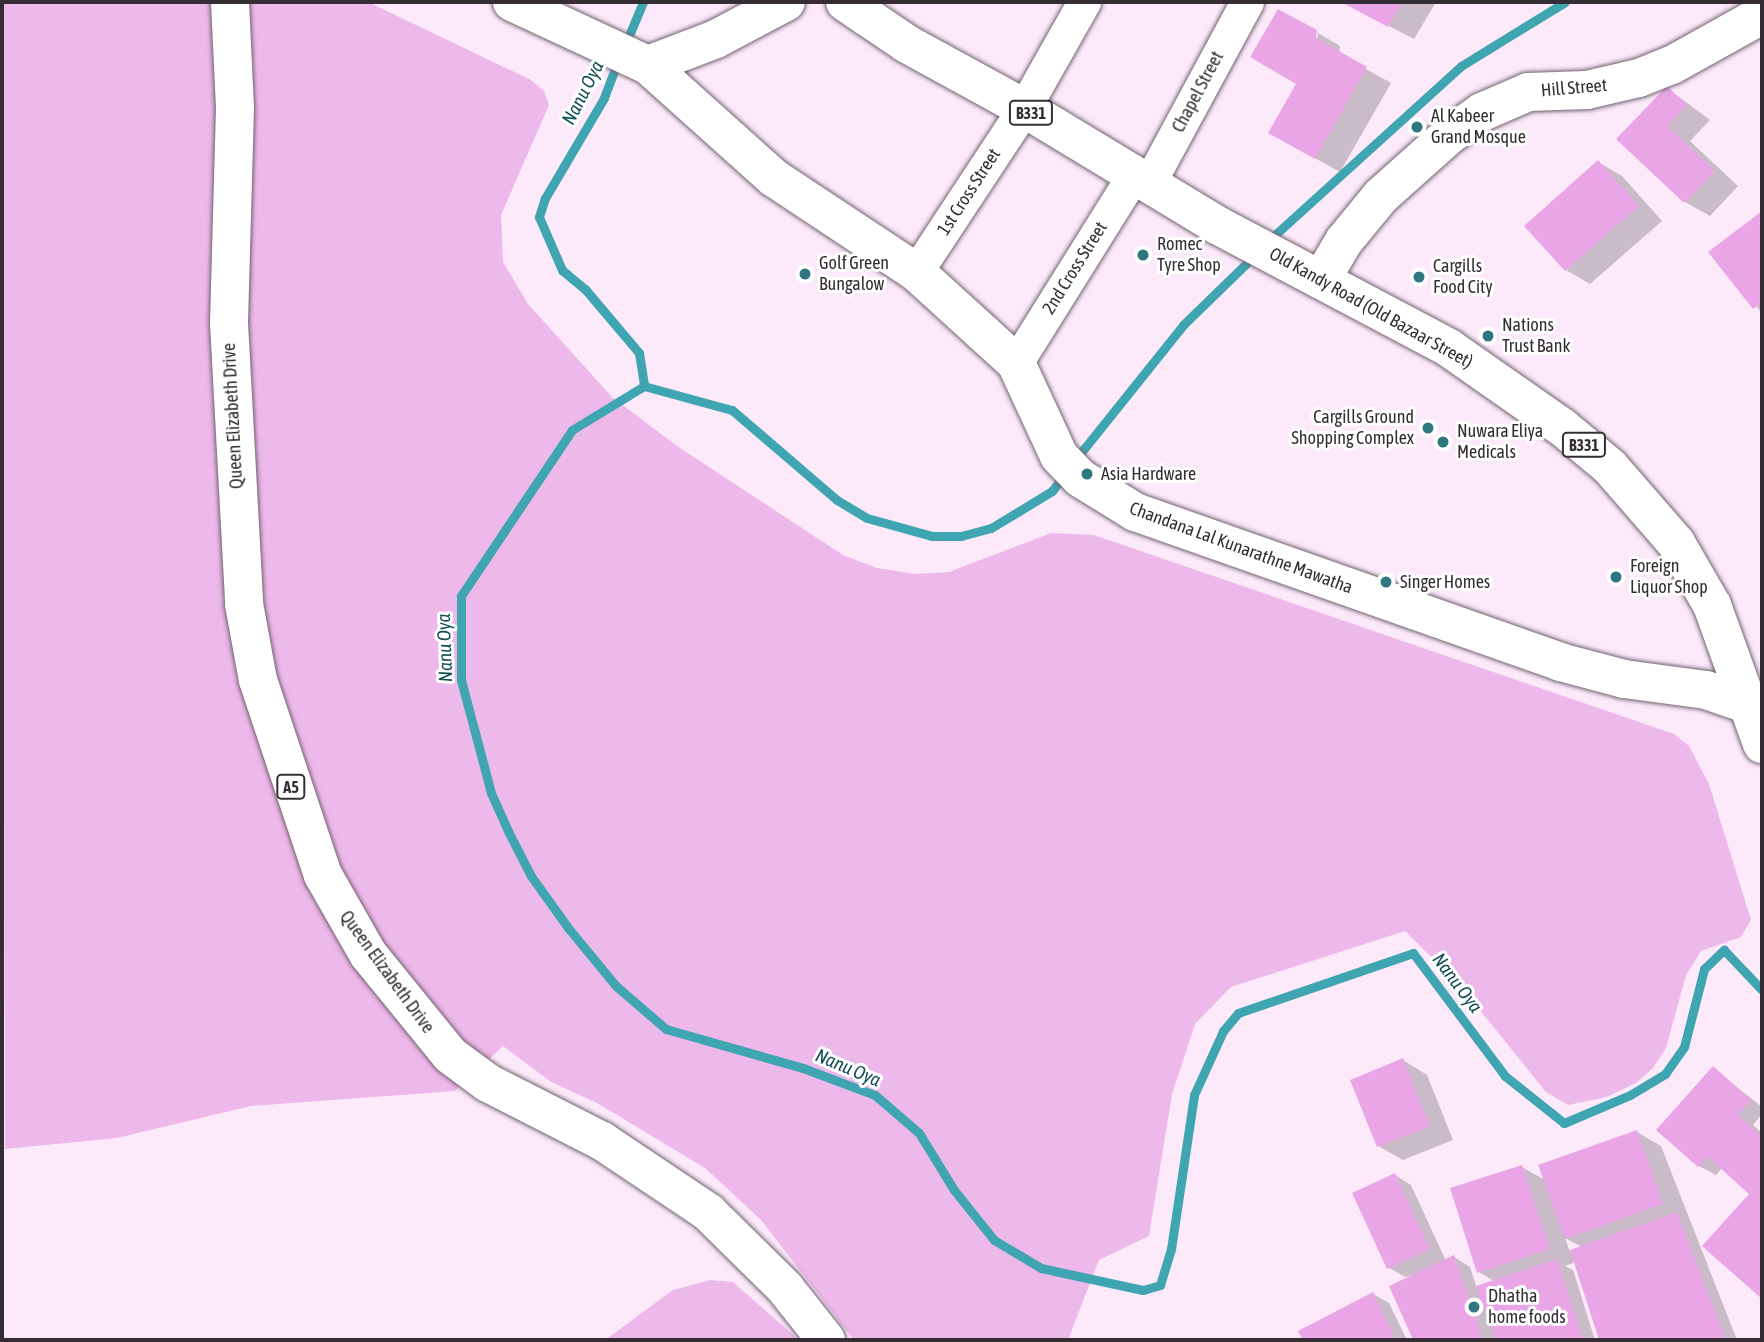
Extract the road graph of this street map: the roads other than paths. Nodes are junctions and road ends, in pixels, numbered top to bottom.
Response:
1 (230, 2) edge
2 (512, 2) edge
3 (786, 2) edge
4 (845, 2) edge
5 (1084, 2) edge
6 (1247, 2) edge
7 (1762, 15) edge
8 (644, 63) junction
9 (1024, 108) junction
10 (1142, 179) junction
11 (916, 272) junction
12 (1309, 274) junction
13 (1016, 363) junction
14 (1747, 704) junction
15 (1762, 744) edge
16 (827, 1340) edge

1 - 16 main road, Queen Elizabeth Drive / A5
2 - 8 main road, Chandana Lal Kunarathne Mawatha
3 - 8 main road
4 - 9 main road, Old Kandy Road (Old Bazaar Street) / B331
5 - 9 street, 1st Cross Street
6 - 10 street, Chapel Street
7 - 12 main road, Hill Street
8 - 11 main road, Chandana Lal Kunarathne Mawatha
9 - 10 main road, Old Kandy Road (Old Bazaar Street) / B331
9 - 11 street, 1st Cross Street
10 - 12 main road, Old Kandy Road (Old Bazaar Street) / B331
10 - 13 street, 2nd Cross Street
11 - 13 main road, Chandana Lal Kunarathne Mawatha
12 - 14 main road, Old Kandy Road (Old Bazaar Street) / B331
13 - 14 main road, Chandana Lal Kunarathne Mawatha
14 - 15 main road, Old Kandy Road (Old Bazaar Street) / B331

